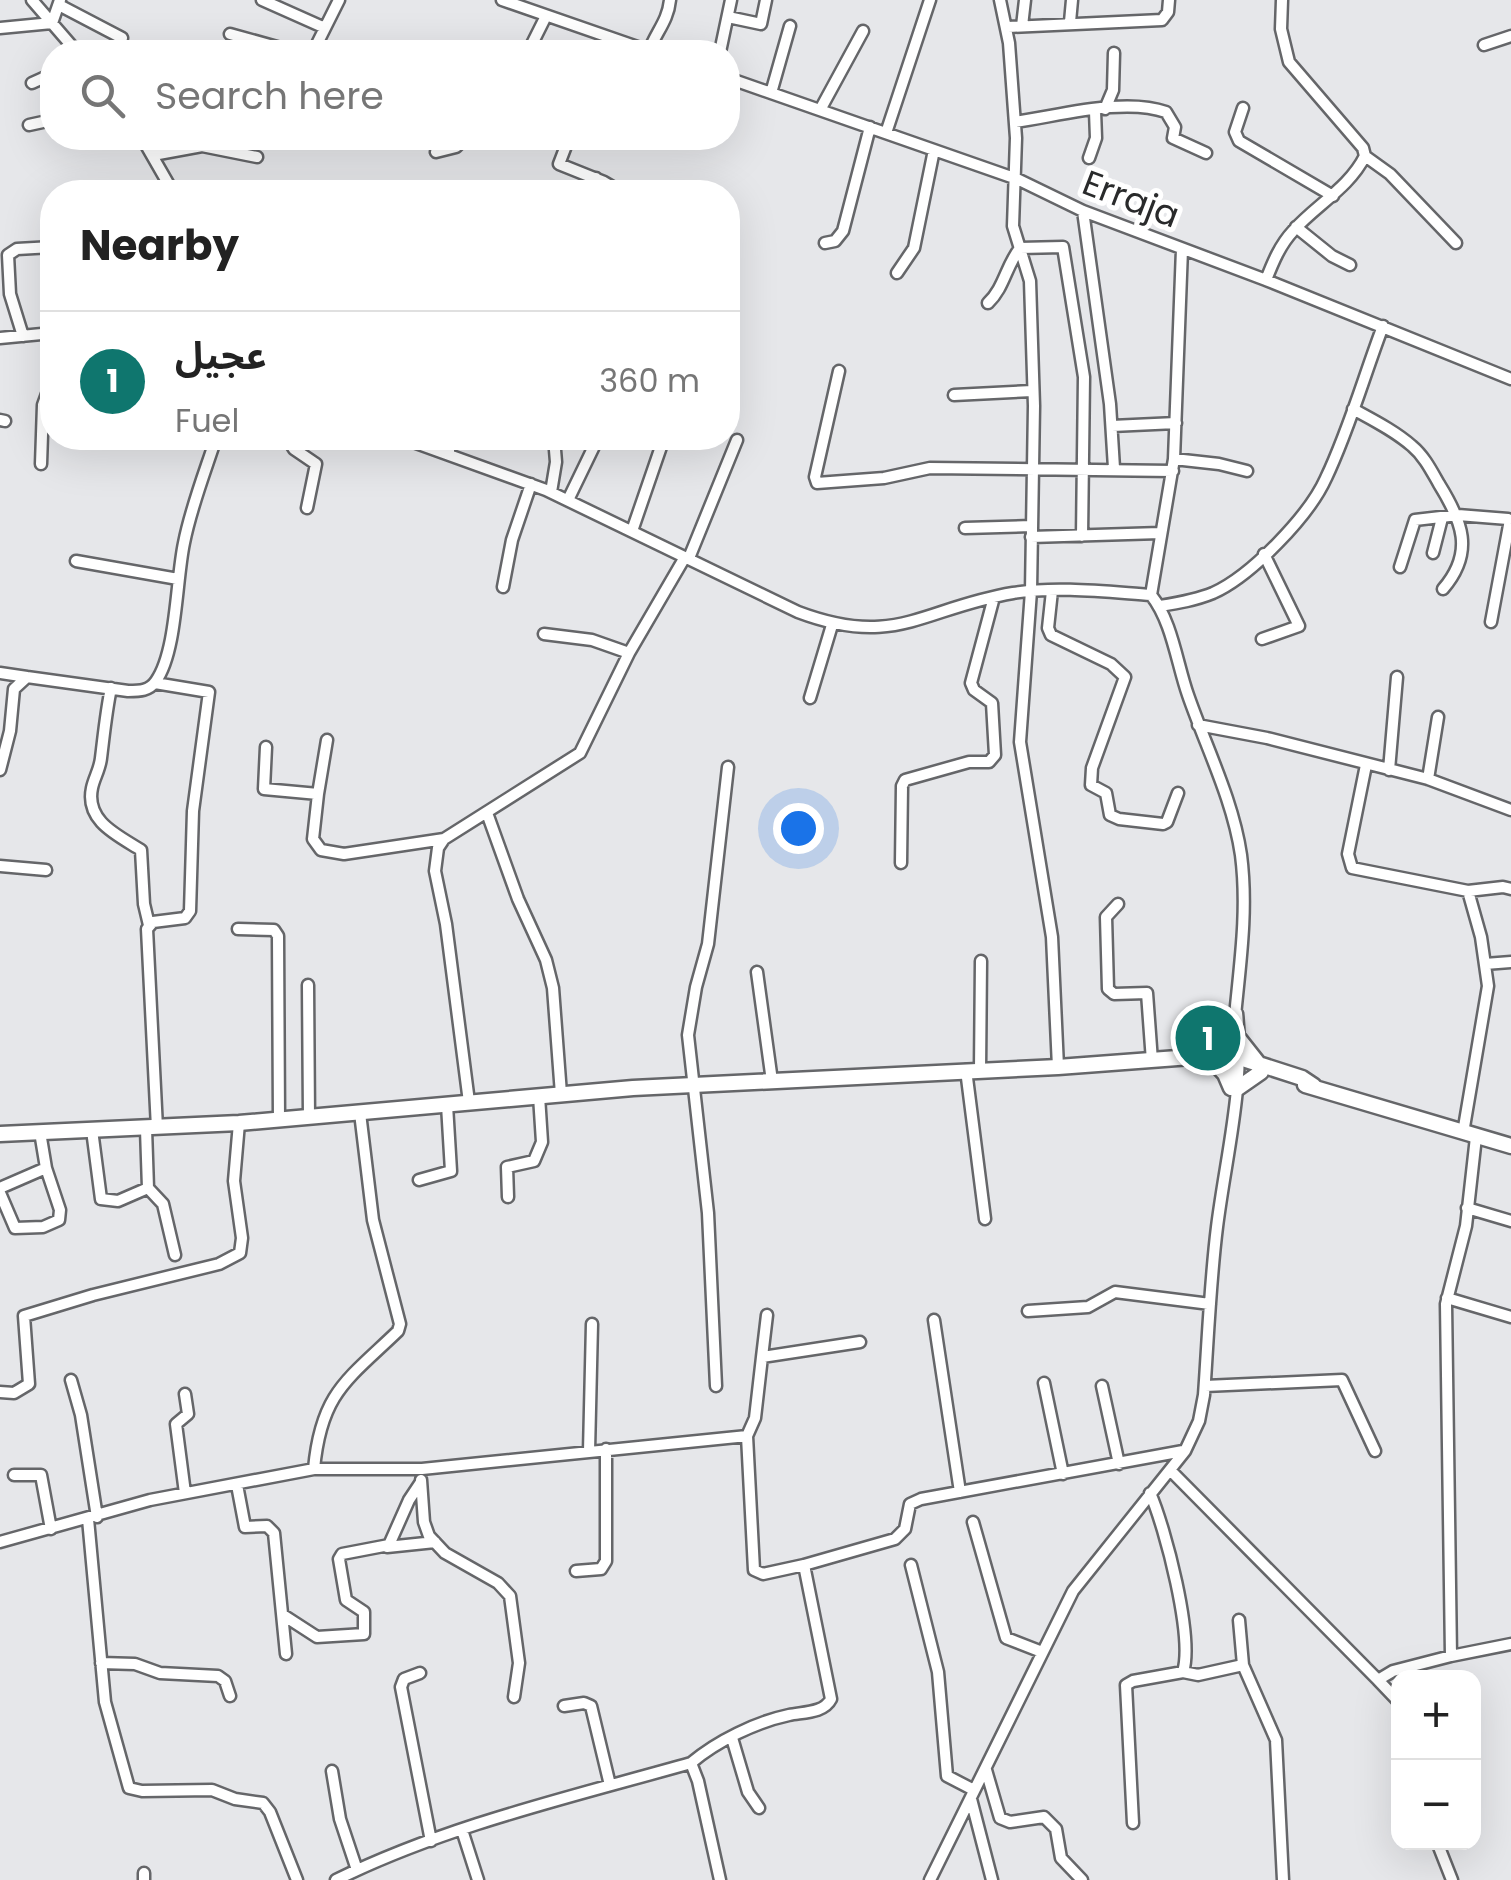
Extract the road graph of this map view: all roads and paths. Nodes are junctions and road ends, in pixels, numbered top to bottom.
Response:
1 (32, 0) edge
2 (262, 0) edge
3 (338, 0) edge
4 (502, 0) edge
5 (670, 0) edge
6 (731, 0) edge
7 (766, 0) edge
8 (930, 0) edge
9 (1000, 0) edge
10 (1025, 0) edge
11 (1072, 0) edge
12 (1169, 0) edge
13 (1282, 0) edge
14 (60, 2) edge
15 (546, 16) junction
16 (728, 17) junction
17 (1070, 22) junction
18 (52, 23) junction
19 (790, 26) dead end
20 (1022, 26) junction
21 (1008, 27) junction
22 (0, 28) edge
23 (325, 28) junction
24 (863, 31) dead end
25 (230, 34) dead end
26 (1511, 36) edge
27 (608, 37) junction
28 (122, 38) dead end
29 (67, 40) edge
30 (252, 40) edge
31 (319, 40) edge
32 (534, 40) edge
33 (607, 40) edge
34 (617, 40) edge
35 (654, 40) edge
36 (723, 40) edge
37 (1484, 45) dead end
38 (1114, 53) dead end
39 (40, 80) edge
40 (740, 82) edge
41 (32, 84) dead end
42 (771, 93) junction
43 (1243, 108) dead end
44 (820, 110) junction
45 (1100, 110) junction
46 (1015, 122) junction
47 (40, 123) edge
48 (30, 125) dead end
49 (870, 127) junction
50 (886, 133) junction
51 (150, 150) edge
52 (180, 150) edge
53 (224, 150) edge
54 (444, 150) edge
55 (564, 150) edge
56 (934, 150) junction
57 (436, 152) dead end
58 (1206, 153) dead end
59 (153, 155) junction
60 (257, 156) dead end
61 (1365, 156) junction
62 (1089, 158) dead end
63 (596, 178) joint
64 (163, 180) edge
65 (600, 180) edge
66 (1016, 180) junction
67 (1334, 196) junction
68 (1083, 211) junction
69 (1296, 228) junction
70 (825, 243) dead end
71 (1456, 243) dead end
72 (40, 248) edge
73 (1020, 248) junction
74 (1182, 249) junction
75 (1350, 265) dead end
76 (897, 273) dead end
77 (1266, 280) junction
78 (988, 303) dead end
79 (1382, 326) junction
80 (40, 334) edge
81 (23, 336) junction
82 (0, 338) edge
83 (839, 371) dead end
84 (1106, 376) junction
85 (1084, 377) junction
86 (1511, 379) edge
87 (1032, 390) junction
88 (954, 394) dead end
89 (1353, 409) junction
90 (1176, 423) junction
91 (1112, 426) junction
92 (41, 450) edge
93 (212, 450) edge
94 (295, 450) edge
95 (437, 450) edge
96 (449, 450) edge
97 (555, 450) edge
98 (592, 450) edge
99 (660, 450) edge
100 (732, 450) edge
101 (449, 454) junction
102 (41, 464) dead end
103 (1173, 465) junction
104 (1032, 468) junction
105 (1083, 468) junction
106 (1114, 468) junction
107 (1247, 471) dead end
108 (530, 484) junction
109 (551, 492) junction
110 (568, 500) junction
111 (307, 508) dead end
112 (1458, 516) junction
113 (1442, 518) junction
114 (1509, 520) edge
115 (964, 528) dead end
116 (632, 531) junction
117 (1031, 532) junction
118 (1160, 533) junction
119 (1082, 536) junction
120 (1433, 553) dead end
121 (1264, 554) junction
122 (688, 557) junction
123 (76, 561) dead end
124 (1400, 567) dead end
125 (178, 578) junction
126 (502, 587) dead end
127 (1443, 590) dead end
128 (1031, 591) junction
129 (1052, 592) junction
130 (1152, 595) junction
131 (994, 597) junction
132 (1160, 606) junction
133 (1491, 622) dead end
134 (832, 625) junction
135 (544, 634) dead end
136 (1262, 640) dead end
137 (629, 652) junction
138 (0, 672) edge
139 (28, 677) junction
140 (1396, 677) dead end
141 (155, 683) junction
142 (110, 688) junction
143 (810, 698) dead end
144 (1438, 717) dead end
145 (1198, 725) junction
146 (327, 740) dead end
147 (266, 747) dead end
148 (1, 765) edge
149 (1366, 765) junction
150 (728, 767) dead end
151 (1389, 770) junction
152 (1428, 779) junction
153 (1178, 793) dead end
154 (318, 794) junction
155 (1510, 806) edge
156 (487, 813) junction
157 (444, 839) junction
158 (901, 863) dead end
159 (0, 866) edge
160 (46, 870) dead end
161 (1511, 889) edge
162 (1468, 891) junction
163 (1118, 904) dead end
164 (149, 925) junction
165 (238, 929) dead end
166 (981, 962) dead end
167 (1511, 962) edge
168 (1485, 964) junction
169 (758, 972) dead end
170 (308, 984) dead end
171 (1230, 1055) junction
172 (1152, 1061) junction
173 (1058, 1067) junction
174 (1260, 1068) junction
175 (973, 1070) junction
176 (772, 1081) junction
177 (692, 1085) junction
178 (1234, 1088) junction
179 (561, 1094) junction
180 (539, 1096) junction
181 (469, 1102) junction
182 (447, 1105) junction
183 (360, 1113) junction
184 (309, 1117) junction
185 (278, 1120) junction
186 (239, 1123) junction
187 (152, 1128) junction
188 (92, 1130) junction
189 (40, 1132) junction
190 (0, 1134) edge
191 (1469, 1135) junction
192 (1511, 1146) edge
193 (46, 1168) junction
194 (419, 1180) dead end
195 (148, 1188) junction
196 (0, 1191) edge
197 (508, 1198) dead end
198 (1467, 1208) junction
199 (986, 1219) dead end
200 (1511, 1221) edge
201 (175, 1255) dead end
202 (1447, 1298) junction
203 (1210, 1304) junction
204 (1028, 1311) dead end
205 (767, 1315) dead end
206 (1511, 1317) edge
207 (934, 1320) dead end
208 (592, 1324) dead end
209 (860, 1342) dead end
210 (762, 1356) junction
211 (70, 1380) dead end
212 (1044, 1383) dead end
213 (716, 1386) dead end
214 (1102, 1386) dead end
215 (1205, 1386) junction
216 (0, 1392) edge
217 (185, 1394) dead end
218 (747, 1436) junction
219 (606, 1449) junction
220 (588, 1451) junction
221 (1185, 1451) junction
222 (1375, 1451) dead end
223 (1119, 1464) junction
224 (314, 1469) junction
225 (422, 1469) junction
226 (1170, 1470) junction
227 (1063, 1474) junction
228 (14, 1475) dead end
229 (421, 1482) junction
230 (237, 1485) junction
231 (960, 1492) junction
232 (184, 1493) junction
233 (1150, 1493) junction
234 (92, 1518) junction
235 (973, 1522) dead end
236 (51, 1529) junction
237 (0, 1542) edge
238 (435, 1542) junction
239 (386, 1547) junction
240 (911, 1565) dead end
241 (804, 1566) junction
242 (576, 1572) dead end
243 (282, 1615) junction
244 (1239, 1620) dead end
245 (1511, 1644) edge
246 (1042, 1652) junction
247 (286, 1654) dead end
248 (1450, 1656) junction
249 (101, 1664) junction
250 (1243, 1664) junction
251 (1183, 1672) junction
252 (420, 1674) dead end
253 (1378, 1680) junction
254 (1391, 1694) edge
255 (230, 1696) dead end
256 (514, 1697) dead end
257 (564, 1706) dead end
258 (732, 1738) junction
259 (690, 1763) junction
260 (986, 1770) junction
261 (332, 1771) dead end
262 (610, 1785) junction
263 (973, 1794) junction
264 (760, 1808) dead end
265 (1133, 1823) dead end
266 (462, 1830) junction
267 (431, 1841) junction
268 (1440, 1850) edge
269 (357, 1870) junction
270 (297, 1880) edge
271 (336, 1880) edge
272 (478, 1880) edge
273 (720, 1880) edge
274 (930, 1880) edge
275 (992, 1880) edge
276 (1082, 1880) edge
277 (1283, 1880) edge
278 (1452, 1880) edge

1 - 18 street
2 - 23 street
3 - 23 street
4 - 15 street
5 - 35 street
6 - 16 street
7 - 16 street
8 - 50 street
9 - 21 street
10 - 20 street
11 - 17 street
12 - 17 street
13 - 61 street
14 - 18 street
14 - 28 street
15 - 27 street
15 - 32 street
16 - 36 street
17 - 20 street
18 - 22 street
18 - 29 street
19 - 42 street
20 - 21 street
21 - 46 street
23 - 31 street
24 - 44 street
25 - 30 street
26 - 37 street
27 - 33 street
27 - 34 street
38 - 45 street
39 - 41 street
40 - 42 street, Erraja
42 - 44 street, Erraja
43 - 67 street
44 - 49 street, Erraja
45 - 46 street
45 - 58 street
45 - 62 street
46 - 66 street
47 - 48 street
49 - 50 street, Erraja
49 - 70 street
50 - 56 street, Erraja
51 - 59 street
52 - 59 street
53 - 60 street
54 - 57 street
55 - 63 street
56 - 66 street, Erraja
56 - 76 street
59 - 64 street
61 - 67 street
61 - 71 street
63 - 65 street
66 - 68 street, Erraja
66 - 73 street
67 - 69 street
68 - 74 street, Erraja
68 - 84 street
69 - 75 street
69 - 77 street
72 - 81 street
73 - 78 street
73 - 85 street
73 - 87 street
74 - 77 street, Erraja
74 - 90 street
77 - 79 street, Erraja
79 - 86 street, Erraja
79 - 89 street
80 - 81 street
81 - 82 street
83 - 104 street
84 - 85 street
84 - 91 street
85 - 105 street
87 - 88 street
87 - 104 street
89 - 112 street
89 - 121 street
90 - 91 street
90 - 103 street
91 - 106 street
92 - 102 street
93 - 125 street
94 - 111 street
95 - 101 street
96 - 101 street
97 - 109 street
98 - 110 street
99 - 116 street
100 - 122 street
101 - 108 street
103 - 106 street
103 - 107 street
103 - 118 street
104 - 105 street
104 - 117 street
105 - 106 street
105 - 119 street
108 - 109 street
108 - 126 street
109 - 110 street
110 - 116 street
112 - 113 street
112 - 114 street
112 - 127 street
113 - 120 street
113 - 124 street
114 - 133 street
115 - 117 street
116 - 122 street
117 - 119 street
117 - 128 street
118 - 119 street
118 - 130 street
121 - 132 street
121 - 136 street
122 - 134 street
122 - 137 street
123 - 125 street
125 - 141 street
128 - 129 street
128 - 131 street
128 - 173 street
129 - 130 street
129 - 153 street
130 - 132 street
131 - 134 street
131 - 158 street
132 - 145 street
134 - 143 street
135 - 137 street
137 - 156 street
138 - 139 street
139 - 142 street
139 - 148 street
140 - 151 street
141 - 142 street
141 - 164 street
142 - 164 street
144 - 152 street
145 - 149 street
145 - 171 street
146 - 154 street
147 - 154 street
149 - 151 street
149 - 162 street
150 - 177 street
151 - 152 street
152 - 155 street
154 - 157 street
156 - 157 street
156 - 179 street
157 - 181 street
159 - 160 street
161 - 162 street
162 - 168 street
163 - 172 street
164 - 187 street
165 - 185 street
166 - 175 street
167 - 168 street
168 - 191 street
169 - 176 street
170 - 184 street
171 - 172 main road
171 - 174 main road
171 - 174 main road
171 - 178 street
171 - 178 main road
172 - 173 main road
173 - 175 main road
174 - 178 main road
174 - 191 main road
175 - 176 main road
175 - 199 street
176 - 177 main road
177 - 179 main road
177 - 213 street
178 - 203 street
179 - 180 main road
180 - 181 main road
180 - 197 street
181 - 182 main road
182 - 183 main road
182 - 194 street
183 - 184 main road
183 - 224 street
184 - 185 main road
185 - 186 main road
186 - 187 main road
186 - 216 street
187 - 188 main road
187 - 195 street
188 - 189 main road
188 - 195 street
189 - 190 main road
189 - 193 street
191 - 192 main road
191 - 198 street
193 - 196 street
193 - 196 street
195 - 201 street
198 - 200 street
198 - 202 street
202 - 206 street
202 - 248 street
203 - 204 street
203 - 215 street
205 - 210 street
207 - 231 street
208 - 220 street
209 - 210 street
210 - 218 street
211 - 234 street
212 - 227 street
214 - 223 street
215 - 221 street
215 - 222 street
217 - 232 street
218 - 219 street
218 - 241 street
219 - 220 street
219 - 242 street
220 - 225 street
221 - 223 street
221 - 226 street
223 - 227 street
224 - 225 street
224 - 230 street
225 - 229 street
226 - 233 street
226 - 253 street
227 - 231 street
228 - 236 street
229 - 238 street
229 - 239 street
230 - 232 street
230 - 243 street
231 - 241 street
232 - 234 street
233 - 246 street
233 - 251 street
234 - 236 street
234 - 249 street
235 - 246 street
236 - 237 street
238 - 239 street
238 - 256 street
239 - 243 street
240 - 263 street
241 - 258 street
243 - 247 street
244 - 250 street
245 - 248 street
246 - 260 street
248 - 253 street
249 - 255 street
249 - 270 street
250 - 251 street
250 - 277 street
251 - 265 street
252 - 267 street
253 - 254 street
257 - 262 street
258 - 259 street
258 - 264 street
259 - 262 street
259 - 273 street
260 - 263 street
260 - 276 street
261 - 269 street
262 - 266 street
263 - 274 street
263 - 275 street
266 - 267 street
266 - 272 street
267 - 269 street
268 - 278 street
269 - 271 street

